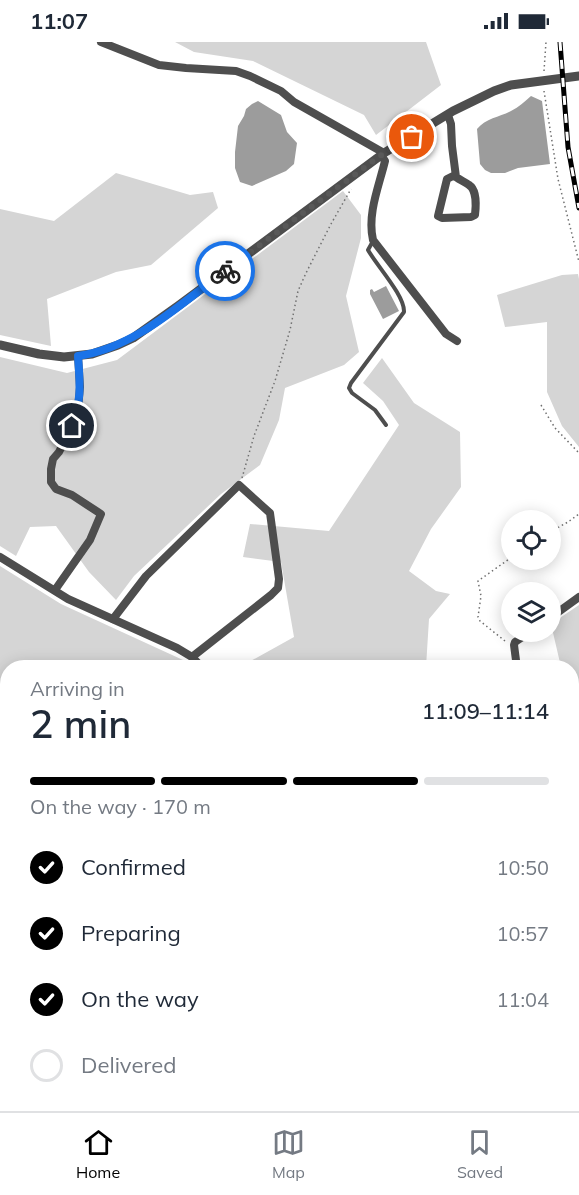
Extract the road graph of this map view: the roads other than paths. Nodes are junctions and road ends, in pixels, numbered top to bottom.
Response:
1 (101, 42) edge
2 (578, 78) edge
3 (448, 115) junction
4 (383, 154) junction
5 (456, 177) junction
6 (374, 240) junction
7 (457, 341) dead end
8 (0, 345) edge
9 (78, 356) junction
10 (386, 425) dead end
11 (0, 557) edge
12 (55, 590) junction
13 (579, 597) edge
14 (561, 610) edge
15 (113, 619) junction
16 (515, 642) edge
17 (192, 657) junction
18 (195, 660) edge
19 (516, 660) edge

1 - 4 street
2 - 3 street
3 - 4 street
3 - 5 street
4 - 6 street
4 - 9 street
5 - 5 street
6 - 7 street
6 - 10 lane
8 - 9 street
9 - 12 street
11 - 12 street
12 - 15 street
13 - 14 street
15 - 17 street
15 - 17 street
16 - 19 street
17 - 18 street

